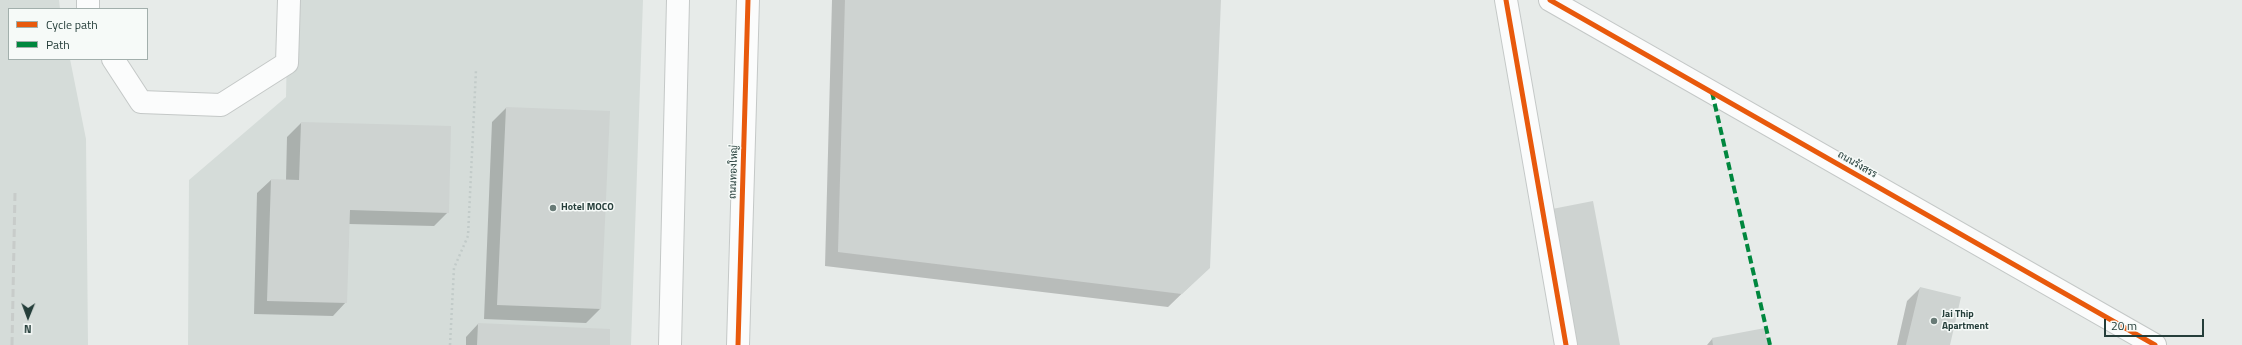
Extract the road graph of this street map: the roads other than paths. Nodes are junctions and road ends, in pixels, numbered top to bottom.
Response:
1 (289, 0) edge
2 (678, 0) edge
3 (748, 0) edge
4 (1506, 0) edge
5 (1550, 0) edge
6 (114, 60) edge
7 (670, 345) edge
8 (738, 345) edge
9 (1566, 345) edge
10 (2155, 345) edge

1 - 6 street
2 - 7 street
3 - 8 street, ถนนทองใหญ่
4 - 9 street
5 - 10 street, ถนนรังสรร

